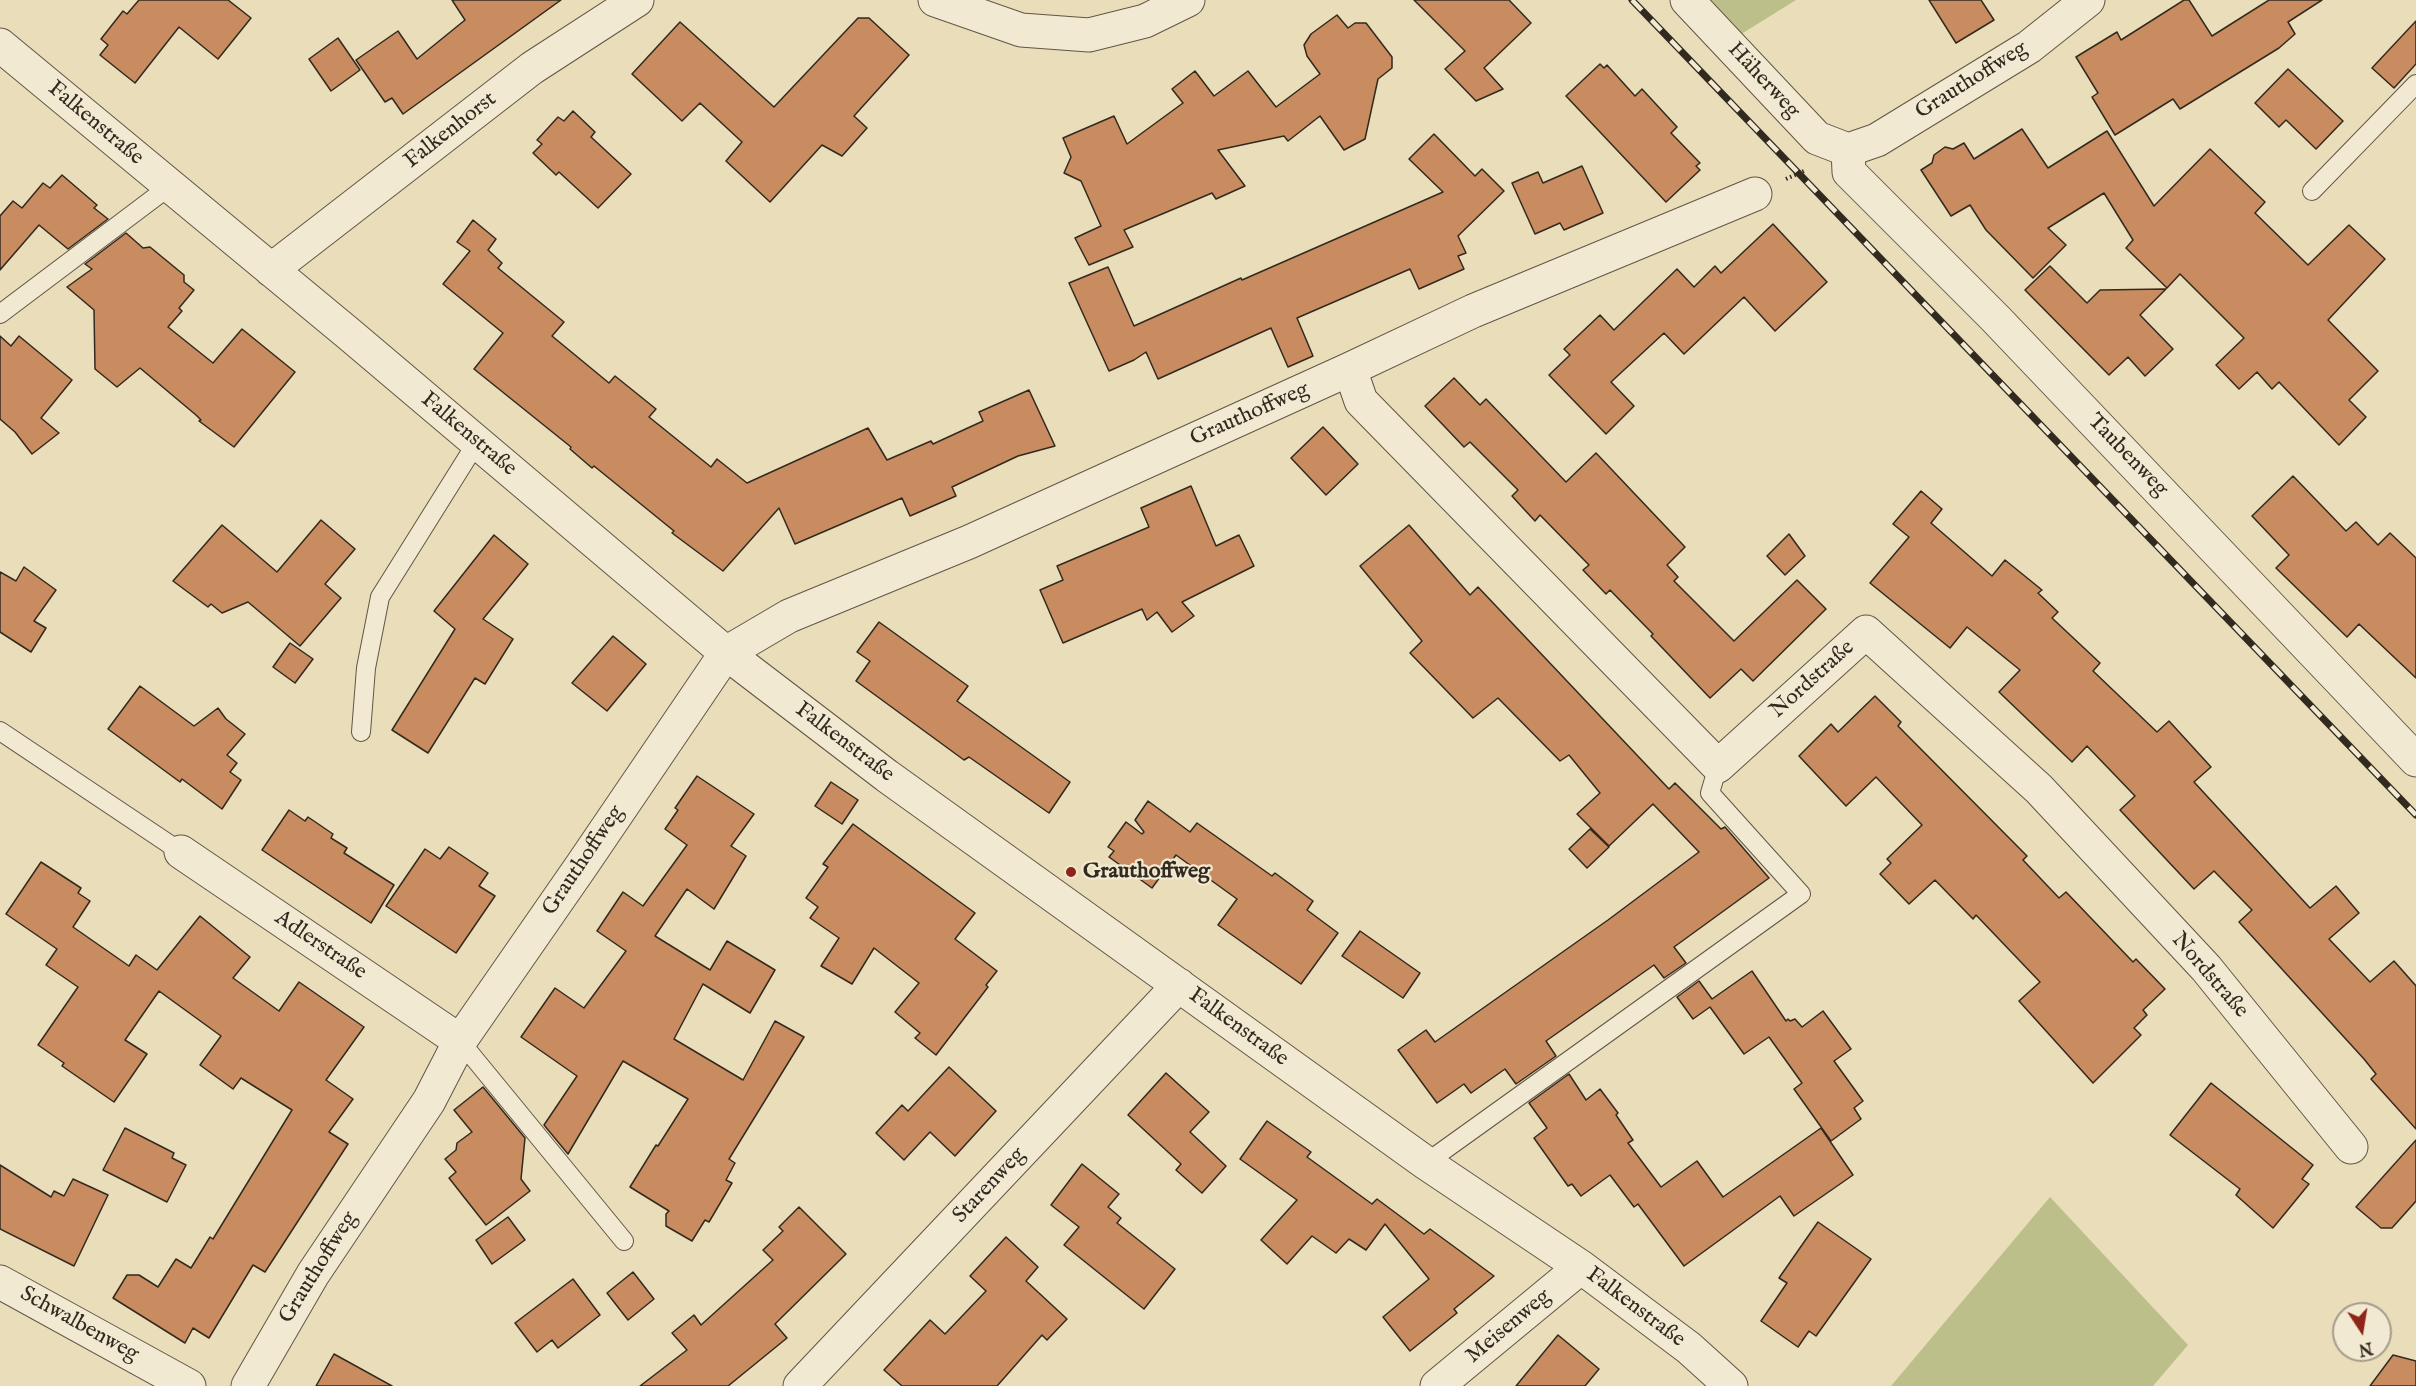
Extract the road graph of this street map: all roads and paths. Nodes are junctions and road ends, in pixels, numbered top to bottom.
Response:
1 (637, 0) edge
2 (935, 0) edge
3 (1188, 0) edge
4 (1687, 0) edge
5 (2088, 0) edge
6 (0, 45) edge
7 (2416, 84) edge
8 (1848, 150) junction
9 (170, 186) junction
10 (2312, 191) dead end
11 (1755, 194) dead end
12 (271, 270) junction
13 (0, 314) edge
14 (1350, 369) junction
15 (477, 442) junction
16 (726, 653) junction
17 (0, 731) edge
18 (361, 732) dead end
19 (2416, 760) edge
20 (1718, 766) junction
21 (181, 852) joint
22 (1179, 985) junction
23 (460, 1041) junction
24 (2351, 1147) dead end
25 (1426, 1163) junction
26 (624, 1241) dead end
27 (1581, 1267) junction
28 (0, 1282) edge
29 (189, 1386) edge
30 (248, 1386) edge
31 (800, 1386) edge
32 (1437, 1386) edge
33 (1731, 1386) edge

1 - 12 street, Falkenhorst
2 - 3 street
4 - 8 street, Häherweg
5 - 8 street, Grauthoffweg
6 - 9 street, Falkenstraße
7 - 10 lane
8 - 19 street, Taubenweg
9 - 12 street, Falkenstraße
9 - 13 lane
11 - 14 street, Grauthoffweg
12 - 15 street, Falkenstraße
14 - 16 street, Grauthoffweg
14 - 20 street
15 - 16 street, Falkenstraße
15 - 18 lane
16 - 22 street, Falkenstraße
16 - 23 street, Grauthoffweg
17 - 21 lane
20 - 24 street, Nordstraße
20 - 25 lane
21 - 23 street, Adlerstraße
22 - 25 street, Falkenstraße
22 - 31 street, Starenweg
23 - 26 lane
23 - 30 street, Grauthoffweg
25 - 27 street, Falkenstraße
27 - 32 street, Meisenweg
27 - 33 street, Falkenstraße
28 - 29 street, Schwalbenweg

